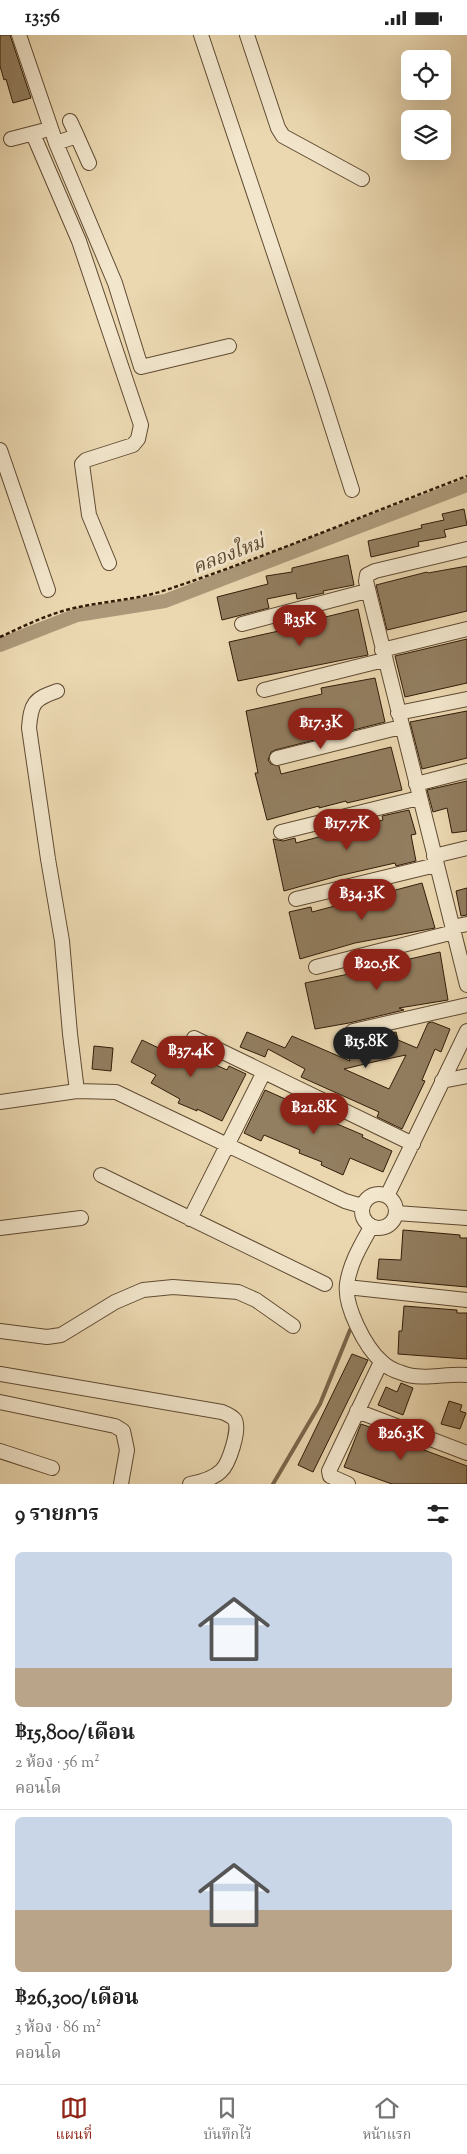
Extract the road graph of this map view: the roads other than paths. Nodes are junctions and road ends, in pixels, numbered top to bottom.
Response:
1 (19, 35) edge
2 (200, 35) edge
3 (247, 35) edge
4 (70, 121) dead end
5 (52, 129) junction
6 (33, 133) junction
7 (77, 136) junction
8 (11, 139) dead end
9 (56, 143) junction
10 (89, 163) dead end
11 (362, 179) dead end
12 (228, 346) dead end
13 (0, 450) edge
14 (352, 490) dead end
15 (467, 549) edge
16 (109, 563) dead end
17 (48, 590) dead end
18 (367, 591) junction
19 (242, 624) dead end
20 (467, 629) edge
21 (383, 655) junction
22 (264, 690) dead end
23 (57, 691) dead end
24 (467, 699) edge
25 (398, 713) junction
26 (402, 727) junction
27 (277, 759) dead end
28 (467, 771) edge
29 (416, 784) junction
30 (419, 798) junction
31 (281, 832) dead end
32 (467, 848) edge
33 (435, 860) junction
34 (296, 899) dead end
35 (467, 924) edge
36 (453, 930) junction
37 (316, 967) dead end
38 (467, 985) edge
39 (467, 1005) edge
40 (354, 1031) dead end
41 (467, 1031) edge
42 (194, 1038) dead end
43 (264, 1072) junction
44 (467, 1076) edge
45 (442, 1081) junction
46 (77, 1091) junction
47 (0, 1102) edge
48 (413, 1144) junction
49 (227, 1145) junction
50 (101, 1175) dead end
51 (387, 1196) junction
52 (362, 1206) junction
53 (396, 1213) junction
54 (467, 1217) edge
55 (81, 1218) dead end
56 (190, 1219) junction
57 (371, 1227) junction
58 (0, 1228) edge
59 (325, 1285) dead end
60 (347, 1287) junction
61 (467, 1300) edge
62 (293, 1326) dead end
63 (0, 1331) edge
64 (381, 1362) junction
65 (0, 1374) edge
66 (467, 1375) edge
67 (0, 1402) edge
68 (356, 1411) junction
69 (0, 1451) edge
70 (467, 1453) edge
71 (52, 1468) dead end
72 (121, 1484) edge
73 (190, 1484) edge
74 (348, 1484) edge

1 - 5 street
2 - 14 street
3 - 11 street
4 - 7 street
5 - 6 street
5 - 9 street
6 - 8 street
6 - 16 street
7 - 9 street
7 - 10 street
9 - 12 street
13 - 17 street
15 - 18 street
18 - 19 street
18 - 21 street
20 - 21 street
21 - 22 street
21 - 25 street
23 - 46 street
24 - 25 street
25 - 26 street
26 - 27 street
26 - 29 street
28 - 29 street
29 - 30 street
30 - 31 street
30 - 33 street
32 - 33 street
33 - 34 street
33 - 36 street
35 - 36 street
36 - 37 street
36 - 38 street
39 - 40 street
41 - 45 street
42 - 43 street
43 - 48 street
43 - 49 street
44 - 45 street
45 - 48 street
46 - 47 street
46 - 49 street
48 - 51 street
49 - 52 street
49 - 56 street
50 - 56 street
51 - 52 street
51 - 53 street
52 - 57 street
53 - 54 street
53 - 57 street
55 - 58 street
56 - 59 street
57 - 60 street
60 - 61 street
60 - 64 street
62 - 63 street
64 - 66 street
64 - 68 street
65 - 73 street
67 - 72 street
68 - 70 street
68 - 74 street
69 - 71 street

